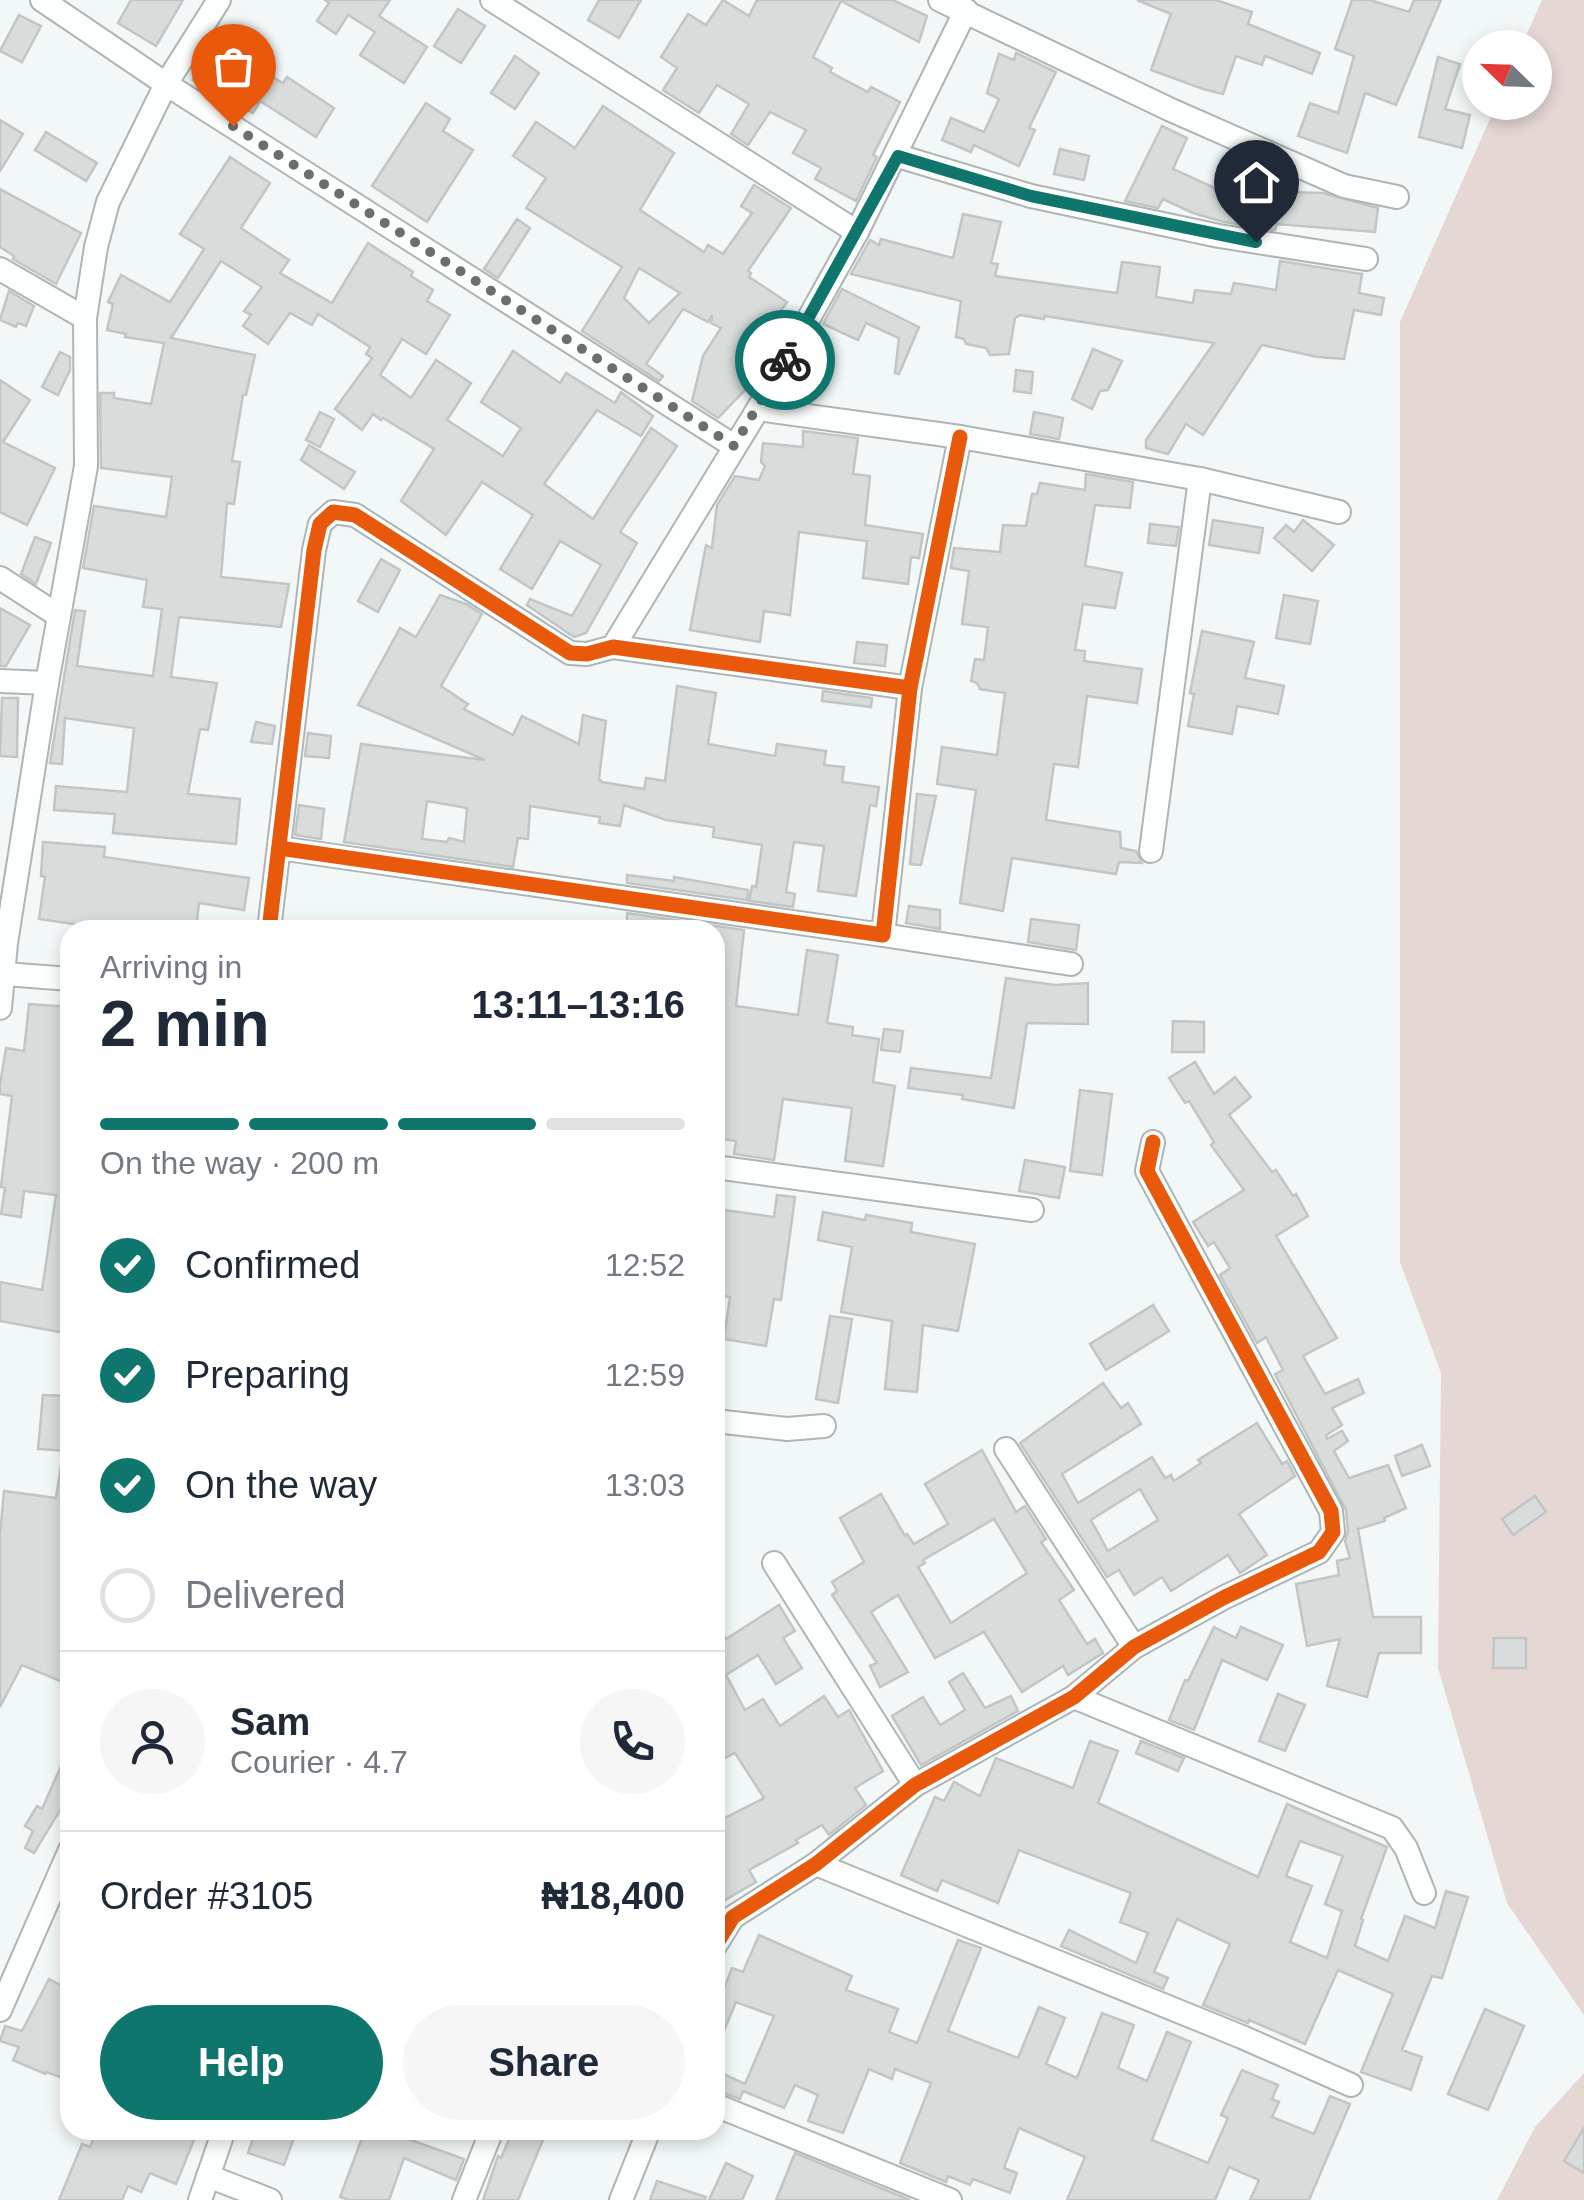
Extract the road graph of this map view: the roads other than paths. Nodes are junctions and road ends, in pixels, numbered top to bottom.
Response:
1 (42, 0) edge
2 (220, 0) edge
3 (492, 0) edge
4 (940, 0) edge
5 (966, 10) junction
6 (166, 84) junction
7 (898, 156) junction
8 (1397, 197) dead end
9 (857, 232) junction
10 (1366, 259) dead end
11 (0, 268) edge
12 (84, 318) junction
13 (758, 409) junction
14 (960, 437) junction
15 (734, 446) junction
16 (1200, 478) junction
17 (1340, 512) dead end
18 (0, 578) edge
19 (59, 616) junction
20 (612, 647) junction
21 (0, 682) edge
22 (47, 683) junction
23 (910, 688) junction
24 (279, 848) junction
25 (1151, 851) dead end
26 (270, 920) edge
27 (883, 935) junction
28 (3, 943) edge
29 (1072, 964) dead end
30 (5, 974) junction
31 (60, 979) edge
32 (0, 1008) edge
33 (1153, 1142) dead end
34 (725, 1168) edge
35 (1032, 1210) dead end
36 (725, 1421) edge
37 (824, 1426) dead end
38 (1006, 1449) dead end
39 (774, 1563) dead end
40 (1134, 1647) junction
41 (1074, 1697) junction
42 (914, 1785) junction
43 (816, 1864) junction
44 (60, 1873) edge
45 (1424, 1892) dead end
46 (725, 1929) edge
47 (0, 2010) edge
48 (1351, 2085) dead end
49 (725, 2110) edge
50 (221, 2140) edge
51 (488, 2140) edge
52 (645, 2140) edge
53 (208, 2176) junction
54 (200, 2200) edge
55 (270, 2200) edge
56 (464, 2200) edge
57 (621, 2200) edge
58 (950, 2200) edge

1 - 6 street
2 - 6 street
3 - 9 street
4 - 5 street
5 - 7 street
5 - 8 street
6 - 12 street
6 - 15 street
7 - 9 street
7 - 10 street
9 - 13 street
11 - 12 street
12 - 19 street
13 - 14 street
13 - 15 street
14 - 16 street
14 - 23 street
15 - 20 street
16 - 17 street
16 - 25 street
18 - 19 street
19 - 22 street
20 - 23 street
20 - 24 street
21 - 22 street
22 - 28 street
23 - 27 street
24 - 26 street
24 - 27 street
27 - 29 street
28 - 30 street
30 - 31 street
30 - 32 street
33 - 40 street
34 - 35 street
36 - 37 street
38 - 40 street
39 - 42 street
40 - 41 street
41 - 42 street
41 - 45 street
42 - 43 street
43 - 46 street
43 - 48 street
44 - 47 street
49 - 58 street
50 - 53 street
51 - 56 street
52 - 57 street
53 - 54 street
53 - 55 street

